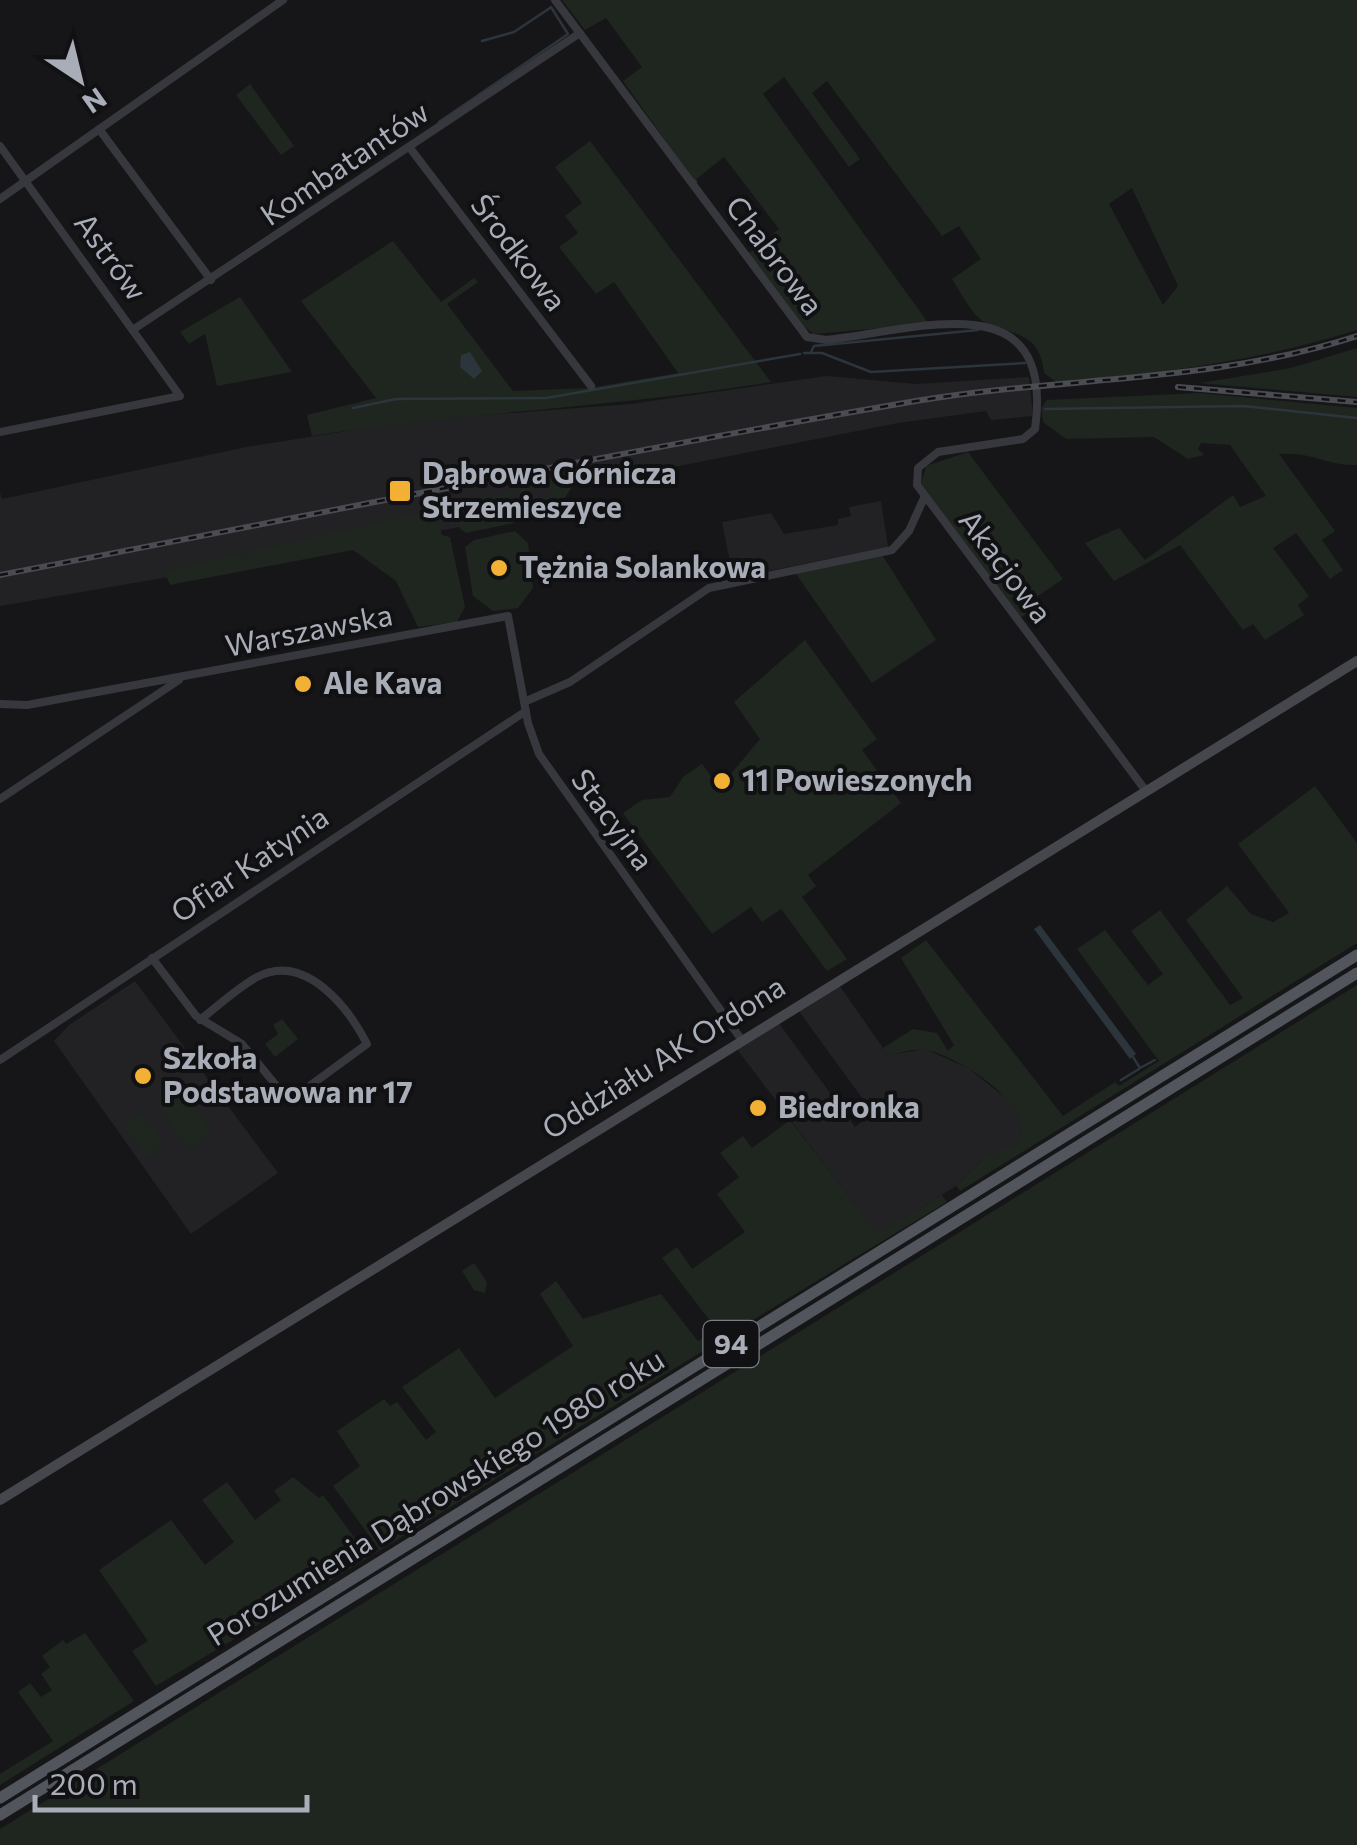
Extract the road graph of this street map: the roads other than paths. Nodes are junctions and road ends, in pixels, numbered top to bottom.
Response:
1 (282, 0) edge
2 (555, 0) edge
3 (580, 33) junction
4 (100, 129) junction
5 (0, 146) edge
6 (410, 148) junction
7 (27, 180) junction
8 (0, 199) edge
9 (211, 280) junction
10 (134, 330) junction
11 (591, 386) dead end
12 (1035, 429) joint
13 (0, 432) edge
14 (924, 498) junction
15 (493, 619) joint
16 (1357, 661) edge
17 (183, 678) junction
18 (131, 687) junction
19 (0, 704) edge
20 (140, 706) junction
21 (525, 707) junction
22 (1146, 791) junction
23 (0, 799) edge
24 (1357, 955) edge
25 (152, 958) junction
26 (1357, 974) edge
27 (200, 1020) junction
28 (742, 1039) junction
29 (0, 1060) edge
30 (0, 1500) edge
31 (0, 1798) edge
32 (0, 1816) edge

1 - 4 street
2 - 3 street, Chabrowa
3 - 6 street, Kombatantów
3 - 12 street, Chabrowa
4 - 7 street
4 - 9 street
5 - 7 street, Astrów
6 - 9 street, Kombatantów
6 - 11 street, Środkowa
7 - 8 street
7 - 10 street, Astrów
9 - 10 street, Kombatantów
10 - 13 street, Astrów
12 - 14 street, Akacjowa
14 - 21 street, Ofiar Katynia
14 - 22 street, Akacjowa
15 - 17 street, Warszawska
15 - 21 street, Stacyjna
16 - 22 street, Oddziału AK Ordona
17 - 18 street
17 - 20 street, Warszawska
18 - 19 street
18 - 20 street
20 - 23 street, Warszawska
21 - 25 street, Ofiar Katynia
21 - 28 street, Stacyjna
22 - 28 street, Oddziału AK Ordona
24 - 31 main road, Porozumienia Dąbrowskiego 1980 roku / 94
25 - 27 street
25 - 29 street, Ofiar Katynia
26 - 32 main road, Porozumienia Dąbrowskiego 1980 roku / 94
27 - 27 street
28 - 30 street, Oddziału AK Ordona

